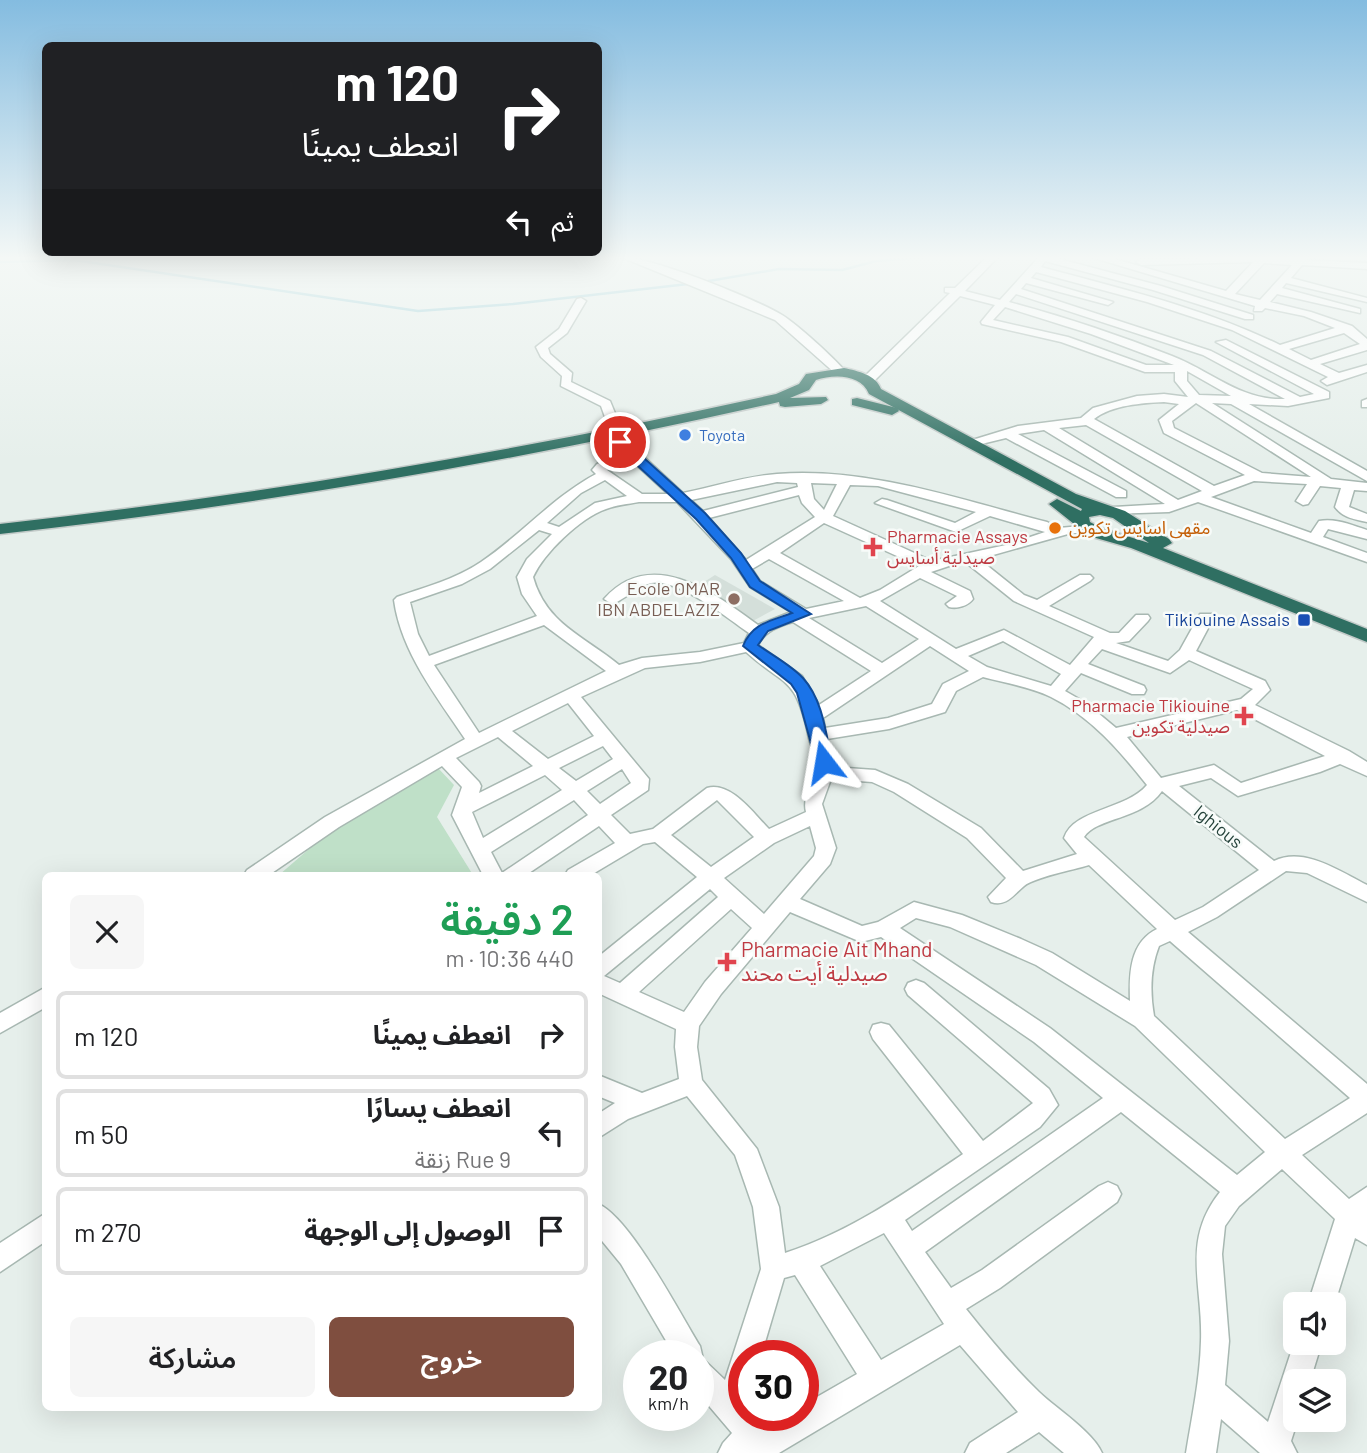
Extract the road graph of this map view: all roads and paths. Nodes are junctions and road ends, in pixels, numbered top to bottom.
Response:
1 (567, 325) edge
2 (788, 325) edge
3 (921, 325) edge
4 (1002, 325) edge
5 (1075, 325) edge
6 (1089, 325) edge
7 (1165, 325) edge
8 (1194, 325) edge
9 (1227, 325) edge
10 (1240, 325) edge
11 (1341, 325) edge
12 (1347, 327) junction
13 (1086, 328) junction
14 (1236, 328) junction
15 (1183, 334) junction
16 (1074, 342) junction
17 (1222, 342) junction
18 (1367, 345) edge
19 (1279, 349) junction
20 (813, 352) junction
21 (1207, 353) junction
22 (1309, 364) junction
23 (1187, 368) junction
24 (1367, 368) edge
25 (839, 372) junction
26 (1337, 377) junction
27 (808, 382) junction
28 (868, 382) junction
29 (1310, 386) junction
30 (1194, 400) junction
31 (1297, 400) junction
32 (1234, 401) junction
33 (1252, 401) junction
34 (839, 402) junction
35 (1085, 421) junction
36 (1046, 426) junction
37 (1007, 433) junction
38 (617, 438) junction
39 (974, 444) junction
40 (633, 456) junction
41 (1107, 461) junction
42 (1079, 470) junction
43 (604, 475) junction
44 (1259, 476) junction
45 (1367, 477) edge
46 (846, 479) junction
47 (1323, 481) junction
48 (804, 483) junction
49 (1348, 485) junction
50 (1367, 487) edge
51 (1121, 494) dead end
52 (1205, 494) junction
53 (680, 498) junction
54 (639, 499) junction
55 (1303, 501) dead end
56 (882, 503) dead end
57 (1178, 506) junction
58 (1106, 511) junction
59 (1151, 511) junction
60 (987, 512) junction
61 (700, 516) junction
62 (823, 517) junction
63 (1367, 518) edge
64 (1083, 522) junction
65 (1131, 523) junction
66 (537, 525) junction
67 (0, 529) edge
68 (562, 532) junction
69 (1057, 533) junction
70 (1108, 535) junction
71 (1367, 535) edge
72 (0, 538) edge
73 (1314, 540) junction
74 (770, 553) junction
75 (968, 557) junction
76 (1367, 558) edge
77 (742, 568) junction
78 (926, 569) junction
79 (1085, 578) dead end
80 (612, 599) dead end
81 (864, 602) junction
82 (954, 604) dead end
83 (1036, 607) junction
84 (799, 615) junction
85 (1206, 617) dead end
86 (1142, 618) dead end
87 (544, 619) junction
88 (1367, 625) edge
89 (1367, 636) edge
90 (753, 639) junction
91 (930, 639) junction
92 (1101, 640) junction
93 (1187, 653) junction
94 (955, 654) junction
95 (425, 663) junction
96 (881, 670) junction
97 (981, 671) junction
98 (1075, 671) junction
99 (617, 672) junction
100 (1138, 690) dead end
101 (1055, 692) junction
102 (570, 695) junction
103 (1244, 706) junction
104 (815, 725) junction
105 (499, 729) junction
106 (1114, 734) junction
107 (606, 737) junction
108 (475, 740) junction
109 (1343, 755) junction
110 (444, 757) junction
111 (624, 760) junction
112 (546, 767) junction
113 (1367, 770) edge
114 (824, 772) junction
115 (1161, 784) junction
116 (576, 791) junction
117 (462, 810) junction
118 (600, 815) junction
119 (814, 816) junction
120 (658, 835) junction
121 (767, 838) junction
122 (627, 843) junction
123 (479, 850) junction
124 (1089, 858) junction
125 (1272, 870) junction
126 (258, 872) edge
127 (491, 872) edge
128 (516, 872) edge
129 (580, 872) edge
130 (709, 878) junction
131 (1017, 880) junction
132 (1367, 894) edge
133 (998, 897) dead end
134 (730, 898) junction
135 (787, 902) junction
136 (765, 928) junction
137 (884, 928) junction
138 (1172, 930) junction
139 (602, 967) edge
140 (602, 985) edge
141 (916, 989) dead end
142 (622, 994) junction
143 (42, 998) edge
144 (1143, 1020) junction
145 (0, 1024) edge
146 (688, 1024) junction
147 (881, 1032) dead end
148 (691, 1084) junction
149 (602, 1087) edge
150 (1123, 1097) junction
151 (1367, 1099) edge
152 (640, 1102) junction
153 (602, 1126) edge
154 (1283, 1155) junction
155 (980, 1156) junction
156 (1238, 1191) junction
157 (1108, 1194) dead end
158 (888, 1216) junction
159 (1361, 1216) edge
160 (602, 1221) edge
161 (42, 1228) edge
162 (908, 1249) junction
163 (0, 1259) edge
164 (802, 1262) junction
165 (774, 1269) junction
166 (1326, 1292) edge
167 (955, 1317) junction
168 (680, 1340) edge
169 (752, 1340) edge
170 (877, 1379) junction
171 (1210, 1391) junction
172 (714, 1393) edge
173 (1042, 1413) junction
174 (1283, 1429) edge
175 (749, 1440) edge
176 (1278, 1449) edge
177 (980, 1453) edge
178 (1087, 1453) edge
179 (1201, 1453) edge

1 - 38 street
2 - 20 street
3 - 28 street
4 - 16 street
5 - 13 street
6 - 13 street
7 - 15 street
8 - 15 street
9 - 14 street
10 - 14 street
11 - 12 street
12 - 18 street
12 - 19 street
13 - 16 street
13 - 23 street
14 - 17 street
14 - 19 street
15 - 21 street
16 - 23 street
17 - 21 street
17 - 29 street
18 - 22 street
19 - 22 street
20 - 25 street
20 - 27 street
21 - 23 street
21 - 31 street
22 - 26 street
23 - 30 street
23 - 33 street
24 - 26 street
25 - 27 highway
25 - 28 highway
26 - 29 street
27 - 34 highway
27 - 38 highway
28 - 34 highway
28 - 39 highway
29 - 31 street
30 - 32 street
30 - 35 street
30 - 44 street
30 - 47 street
31 - 33 street
32 - 33 street
32 - 45 street
34 - 38 highway
34 - 64 highway
35 - 36 street
35 - 52 street
36 - 37 street
36 - 41 street
37 - 39 street
37 - 42 street
38 - 40 street
38 - 67 highway
38 - 72 highway
39 - 58 highway
40 - 43 street
40 - 53 street
41 - 42 street
41 - 57 street
42 - 51 street
43 - 54 street
43 - 66 street
44 - 47 street
44 - 52 street
46 - 48 street
46 - 60 street
46 - 62 street
47 - 49 street
47 - 55 street
48 - 53 street
48 - 61 street
48 - 62 street
49 - 50 street
49 - 63 street
52 - 57 street
52 - 73 street
53 - 54 street
53 - 61 street
54 - 68 street
56 - 60 street
57 - 59 street
58 - 59 street
58 - 64 highway
58 - 65 highway
59 - 65 street
60 - 69 street
61 - 77 street
62 - 74 street
62 - 78 street
64 - 69 street
64 - 70 highway
65 - 70 highway
65 - 88 highway
66 - 68 street
66 - 95 street
68 - 87 street
69 - 75 street
70 - 89 highway
71 - 73 street
73 - 76 street
74 - 77 street
74 - 81 street, Ighious
75 - 78 street
75 - 83 street
77 - 84 street
78 - 81 street
78 - 82 street
79 - 83 street
80 - 90 street
81 - 84 street
81 - 91 street, Ighious
83 - 92 street
84 - 90 street
84 - 96 street
85 - 93 street
86 - 92 street
87 - 95 street
87 - 99 street
90 - 99 street
90 - 104 street
91 - 94 street, Ighious
91 - 96 street
92 - 93 street
92 - 98 street
93 - 103 street
94 - 97 street, Ighious
94 - 98 street
95 - 108 street
96 - 104 street
97 - 101 street, Ighious
97 - 104 street
98 - 100 street
98 - 101 street
99 - 102 street
101 - 106 street, Ighious
102 - 105 street
102 - 107 street
103 - 106 street
103 - 109 street
104 - 114 street
105 - 108 street
105 - 112 street
106 - 115 street, Ighious
107 - 111 street
107 - 112 street
108 - 110 street
109 - 113 street
109 - 115 street
110 - 117 street
110 - 126 street
111 - 116 street
111 - 118 street
112 - 116 street
112 - 117 street
114 - 119 street
114 - 131 street
115 - 124 street
115 - 125 street, Ighious
116 - 118 street
116 - 123 street
117 - 123 street
118 - 122 street
118 - 128 street
119 - 121 street
119 - 135 street
120 - 121 street
120 - 122 street
120 - 130 street
121 - 130 street
122 - 129 street
123 - 127 street
124 - 131 street
124 - 138 street
125 - 132 street
125 - 138 street
130 - 134 street
130 - 139 street
131 - 133 street
134 - 136 street
134 - 142 street
135 - 136 street
135 - 137 street
136 - 146 street
137 - 144 street
137 - 150 street
138 - 144 street
138 - 151 street
140 - 142 street
141 - 155 street
142 - 146 street
143 - 145 street
144 - 154 street
146 - 148 street
147 - 155 street
148 - 152 street
148 - 165 street
149 - 152 street
150 - 156 street
150 - 162 street
151 - 154 street
152 - 153 street
154 - 156 street
154 - 159 street
155 - 158 street
156 - 171 street
157 - 167 street
158 - 162 street
158 - 164 street
159 - 166 street
160 - 168 street
161 - 163 street
162 - 167 street
164 - 165 street
164 - 170 street
165 - 169 street
167 - 170 street
167 - 173 street
170 - 175 street
171 - 176 street
171 - 179 street
172 - 175 street
173 - 177 street
173 - 178 street
174 - 176 street

